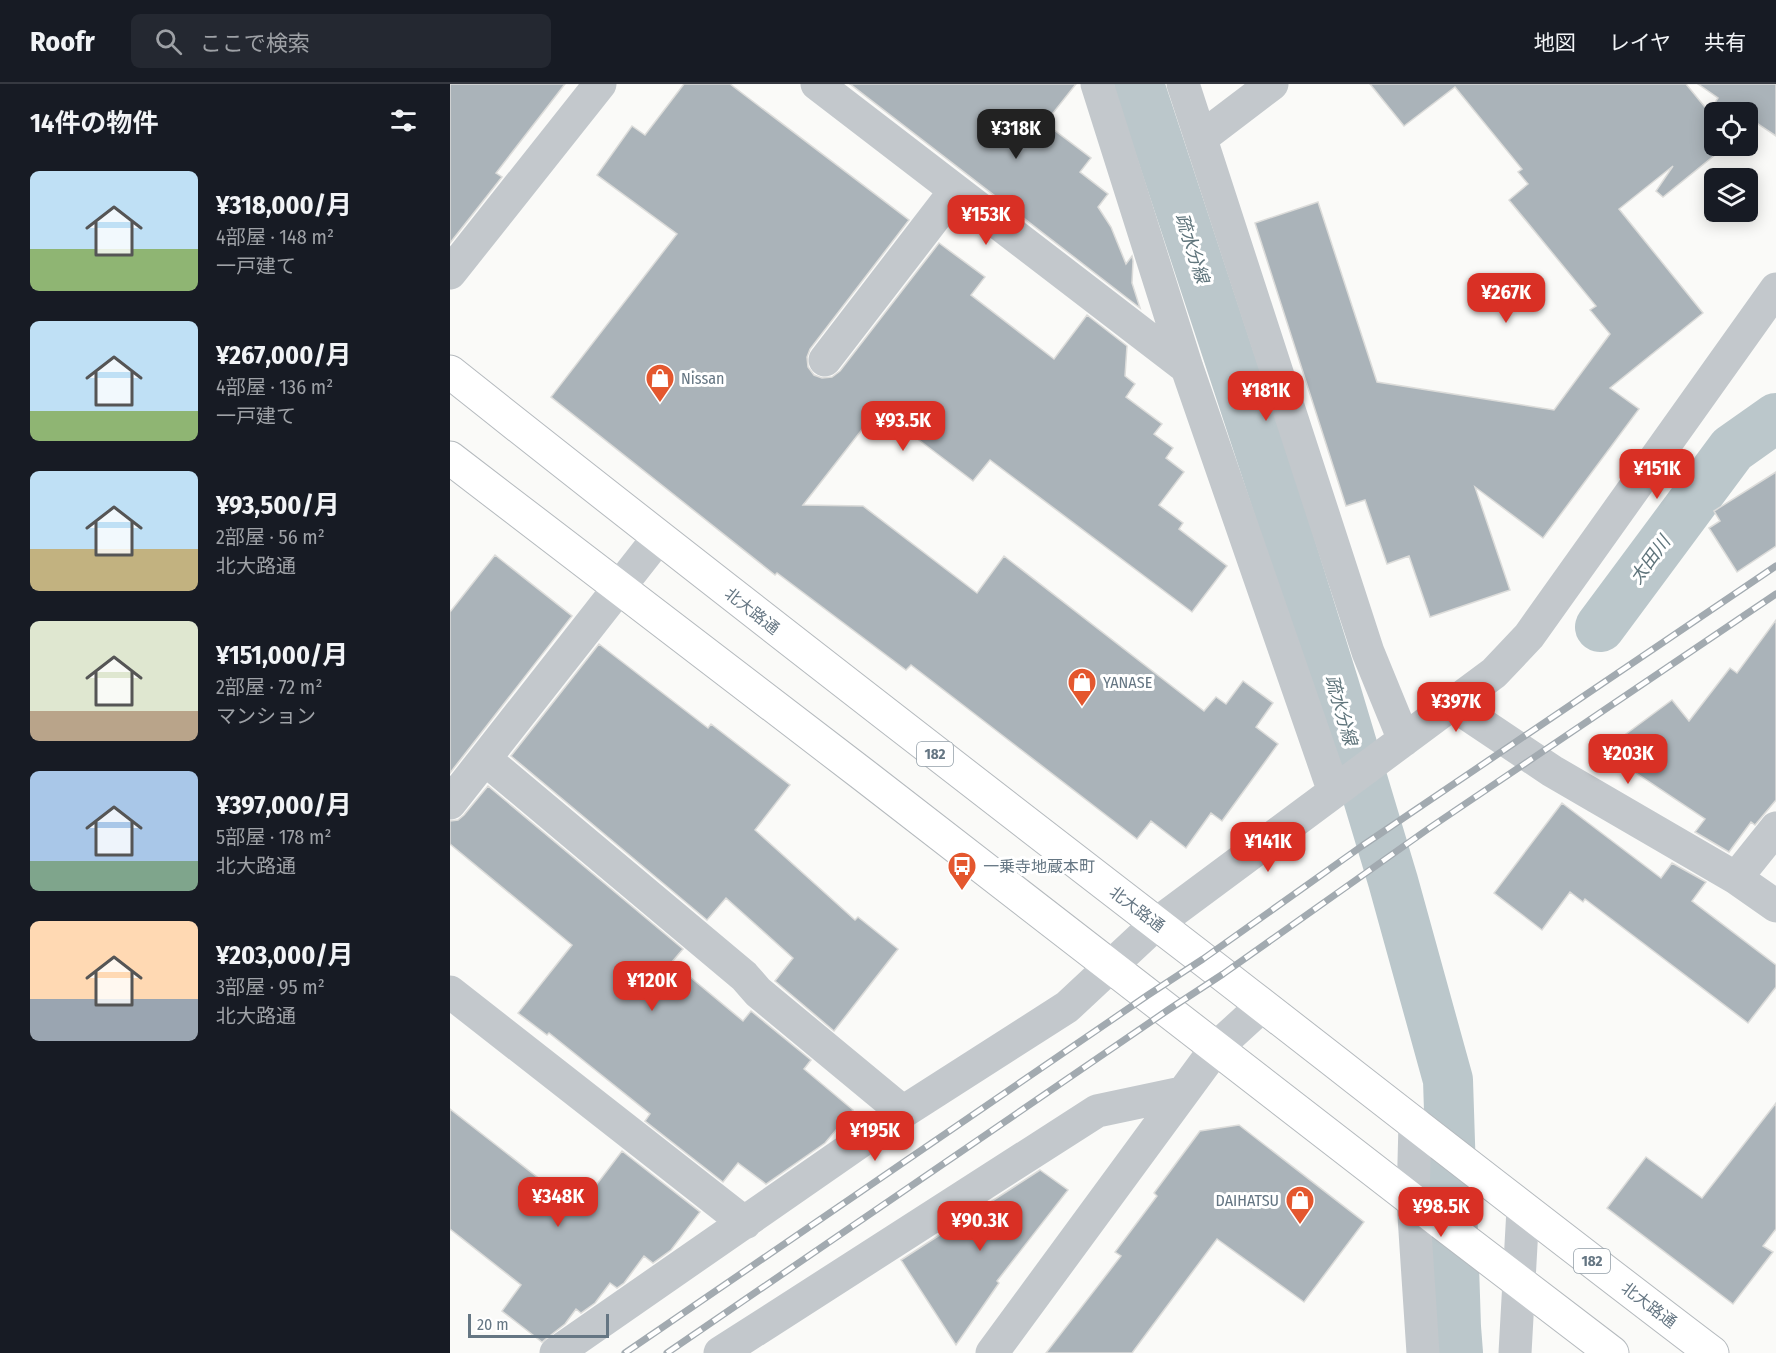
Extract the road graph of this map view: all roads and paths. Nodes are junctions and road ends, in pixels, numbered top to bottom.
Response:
1 (600, 84) edge
2 (817, 84) edge
3 (1097, 84) edge
4 (1183, 84) edge
5 (1272, 84) edge
6 (1201, 138) junction
7 (955, 190) junction
8 (450, 273) edge
9 (1776, 289) edge
10 (825, 360) dead end
11 (1187, 368) junction
12 (450, 372) edge
13 (450, 458) edge
14 (658, 538) junction
15 (620, 587) junction
16 (1452, 704) junction
17 (1396, 746) junction
18 (485, 759) junction
19 (1341, 787) junction
20 (450, 803) edge
21 (1776, 828) edge
22 (1736, 878) junction
23 (1776, 906) edge
24 (1156, 924) junction
25 (1110, 965) junction
26 (450, 992) edge
27 (1262, 1006) junction
28 (1216, 1048) junction
29 (1182, 1093) junction
30 (903, 1112) junction
31 (1420, 1127) junction
32 (1523, 1209) junction
33 (1425, 1211) junction
34 (745, 1223) junction
35 (1520, 1283) junction
36 (556, 1353) edge
37 (720, 1353) edge
38 (992, 1353) edge
39 (1423, 1353) edge
40 (1515, 1353) edge
41 (1612, 1353) edge
42 (1713, 1353) edge

1 - 8 street
2 - 7 street
3 - 11 street
4 - 6 street
5 - 6 street
6 - 17 street
7 - 10 street
7 - 11 street
9 - 16 street
11 - 19 street
12 - 14 main road, 北大路通 / 182
13 - 15 main road
14 - 15 street
14 - 24 main road, 北大路通 / 182
15 - 18 street
15 - 25 main road
16 - 17 street
16 - 22 street
17 - 19 street
18 - 20 street
18 - 30 street
19 - 24 street
21 - 22 street
22 - 23 street
24 - 25 street
24 - 27 main road, 北大路通 / 182
25 - 28 main road
25 - 30 street
26 - 34 street
27 - 28 street
27 - 31 main road, 北大路通 / 182
28 - 29 street
28 - 33 main road
29 - 37 street
29 - 38 street
30 - 34 street
31 - 32 main road, 北大路通 / 182
31 - 33 street
32 - 35 street
32 - 42 main road, 北大路通 / 182
33 - 35 main road
33 - 39 street
34 - 36 street
35 - 40 street
35 - 41 main road

